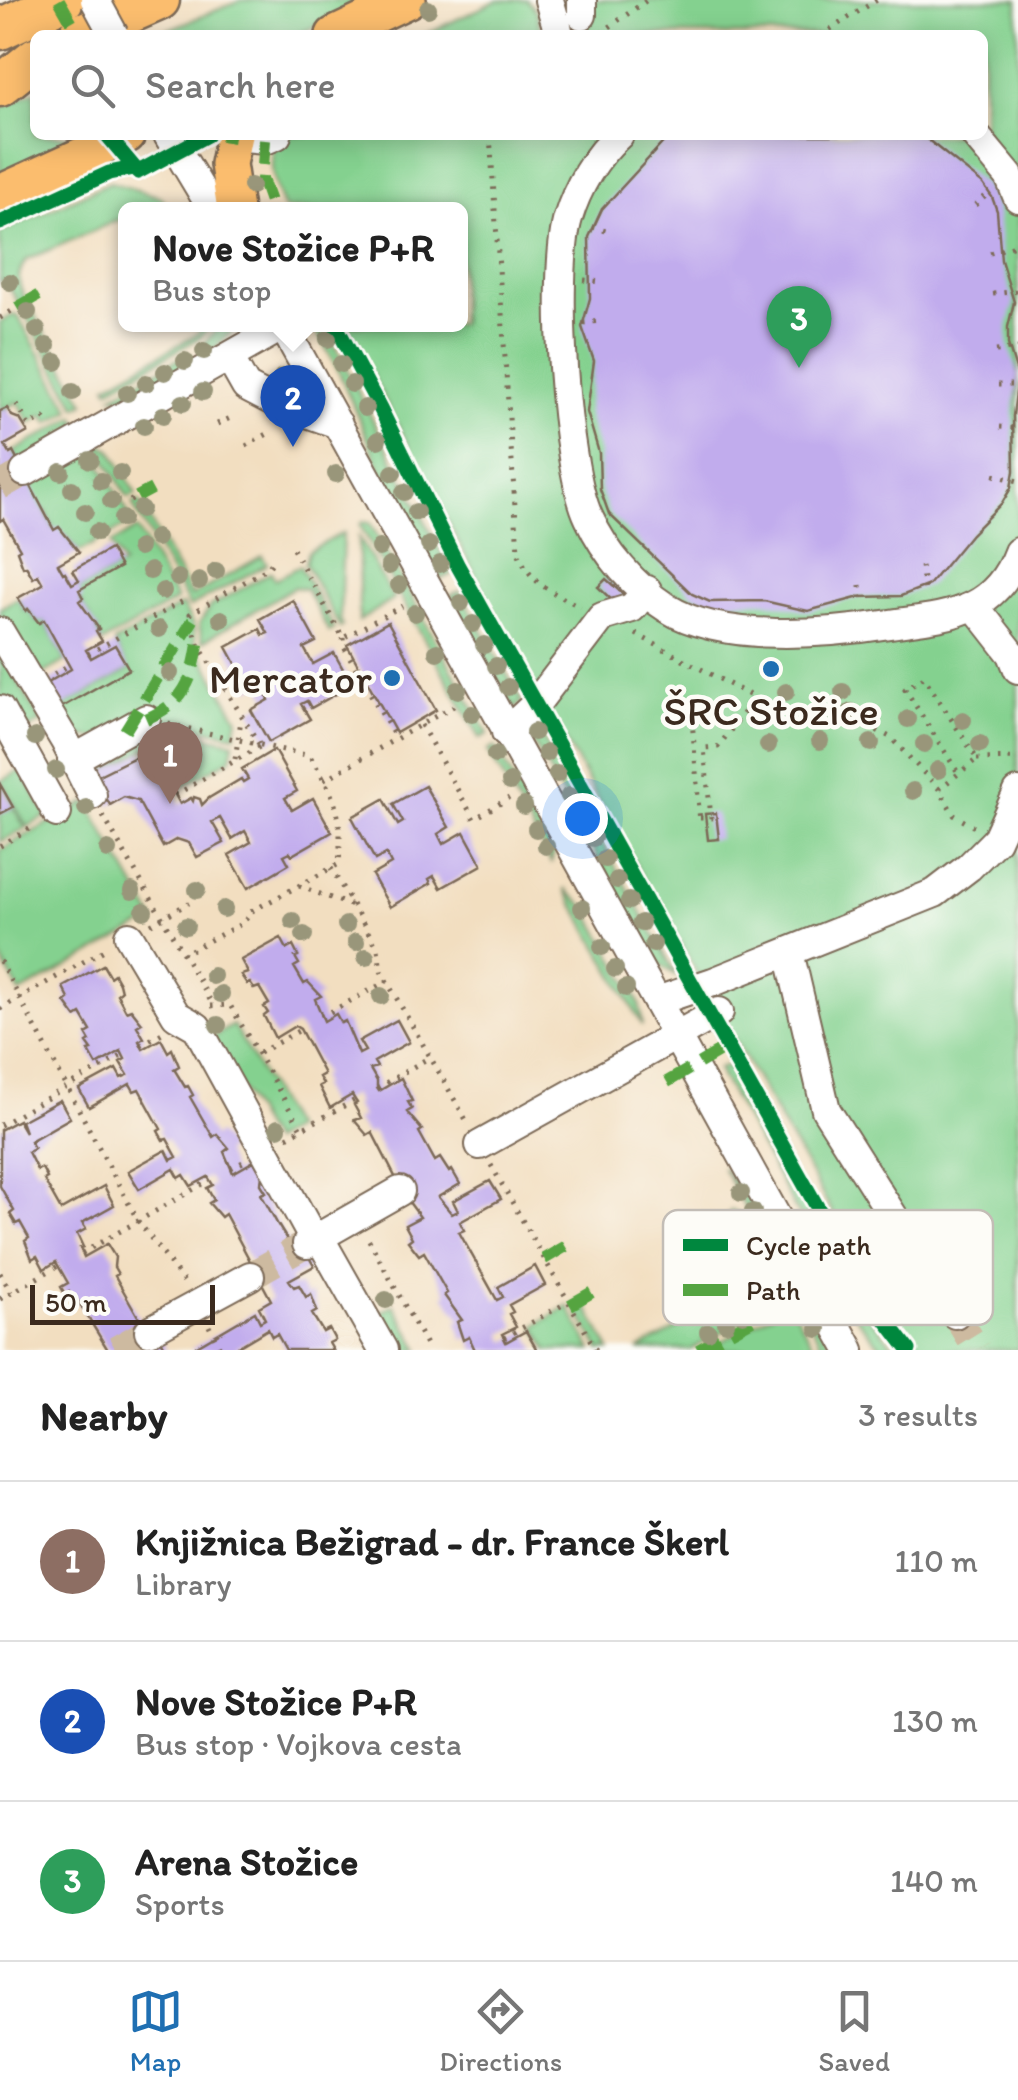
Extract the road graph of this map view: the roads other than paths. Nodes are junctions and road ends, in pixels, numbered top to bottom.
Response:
1 (95, 0) edge
2 (160, 0) edge
3 (408, 0) edge
4 (549, 0) edge
5 (54, 4) edge
6 (0, 14) edge
7 (0, 29) edge
8 (91, 30) edge
9 (111, 30) edge
10 (345, 30) edge
11 (558, 30) dead end
12 (30, 58) edge
13 (30, 60) edge
14 (0, 71) edge
15 (0, 86) edge
16 (171, 140) edge
17 (233, 140) edge
18 (614, 140) edge
19 (979, 140) edge
20 (130, 152) edge
21 (0, 194) edge
22 (1018, 198) edge
23 (208, 202) edge
24 (234, 202) edge
25 (272, 332) edge
26 (285, 332) edge
27 (229, 357) junction
28 (338, 424) junction
29 (25, 472) tunnel mouth
30 (1018, 552) edge
31 (646, 590) junction
32 (976, 608) junction
33 (0, 632) edge
34 (1018, 669) edge
35 (0, 710) edge
36 (146, 720) road end
37 (506, 732) junction
38 (72, 760) junction
39 (1018, 792) edge
40 (92, 796) road end
41 (57, 813) dead end
42 (130, 936) road end
43 (789, 952) junction
44 (657, 1000) junction
45 (720, 1012) dead end
46 (676, 1036) junction
47 (480, 1145) dead end
48 (400, 1191) dead end
49 (772, 1210) edge
50 (889, 1210) edge
51 (311, 1241) junction
52 (250, 1276) tunnel mouth
53 (836, 1325) edge
54 (150, 1331) tunnel mouth
55 (384, 1350) edge
56 (850, 1350) edge

1 - 9 street, bridge
2 - 8 highway
3 - 10 main road
4 - 11 street
5 - 6 highway
5 - 7 highway
12 - 14 highway
13 - 15 highway
16 - 23 street
17 - 24 main road
18 - 31 street
19 - 22 street
20 - 21 main road
25 - 27 street
26 - 28 street
27 - 28 street
27 - 29 street
28 - 37 street
30 - 32 street
31 - 32 street
31 - 37 street
32 - 34 street
33 - 38 street
35 - 41 street
36 - 38 street
37 - 44 street
38 - 40 street
39 - 43 street
42 - 51 street
43 - 44 street
43 - 50 street
44 - 46 street
45 - 46 street
46 - 47 street
46 - 49 street
48 - 51 street
51 - 55 street
52 - 54 street
53 - 56 street

